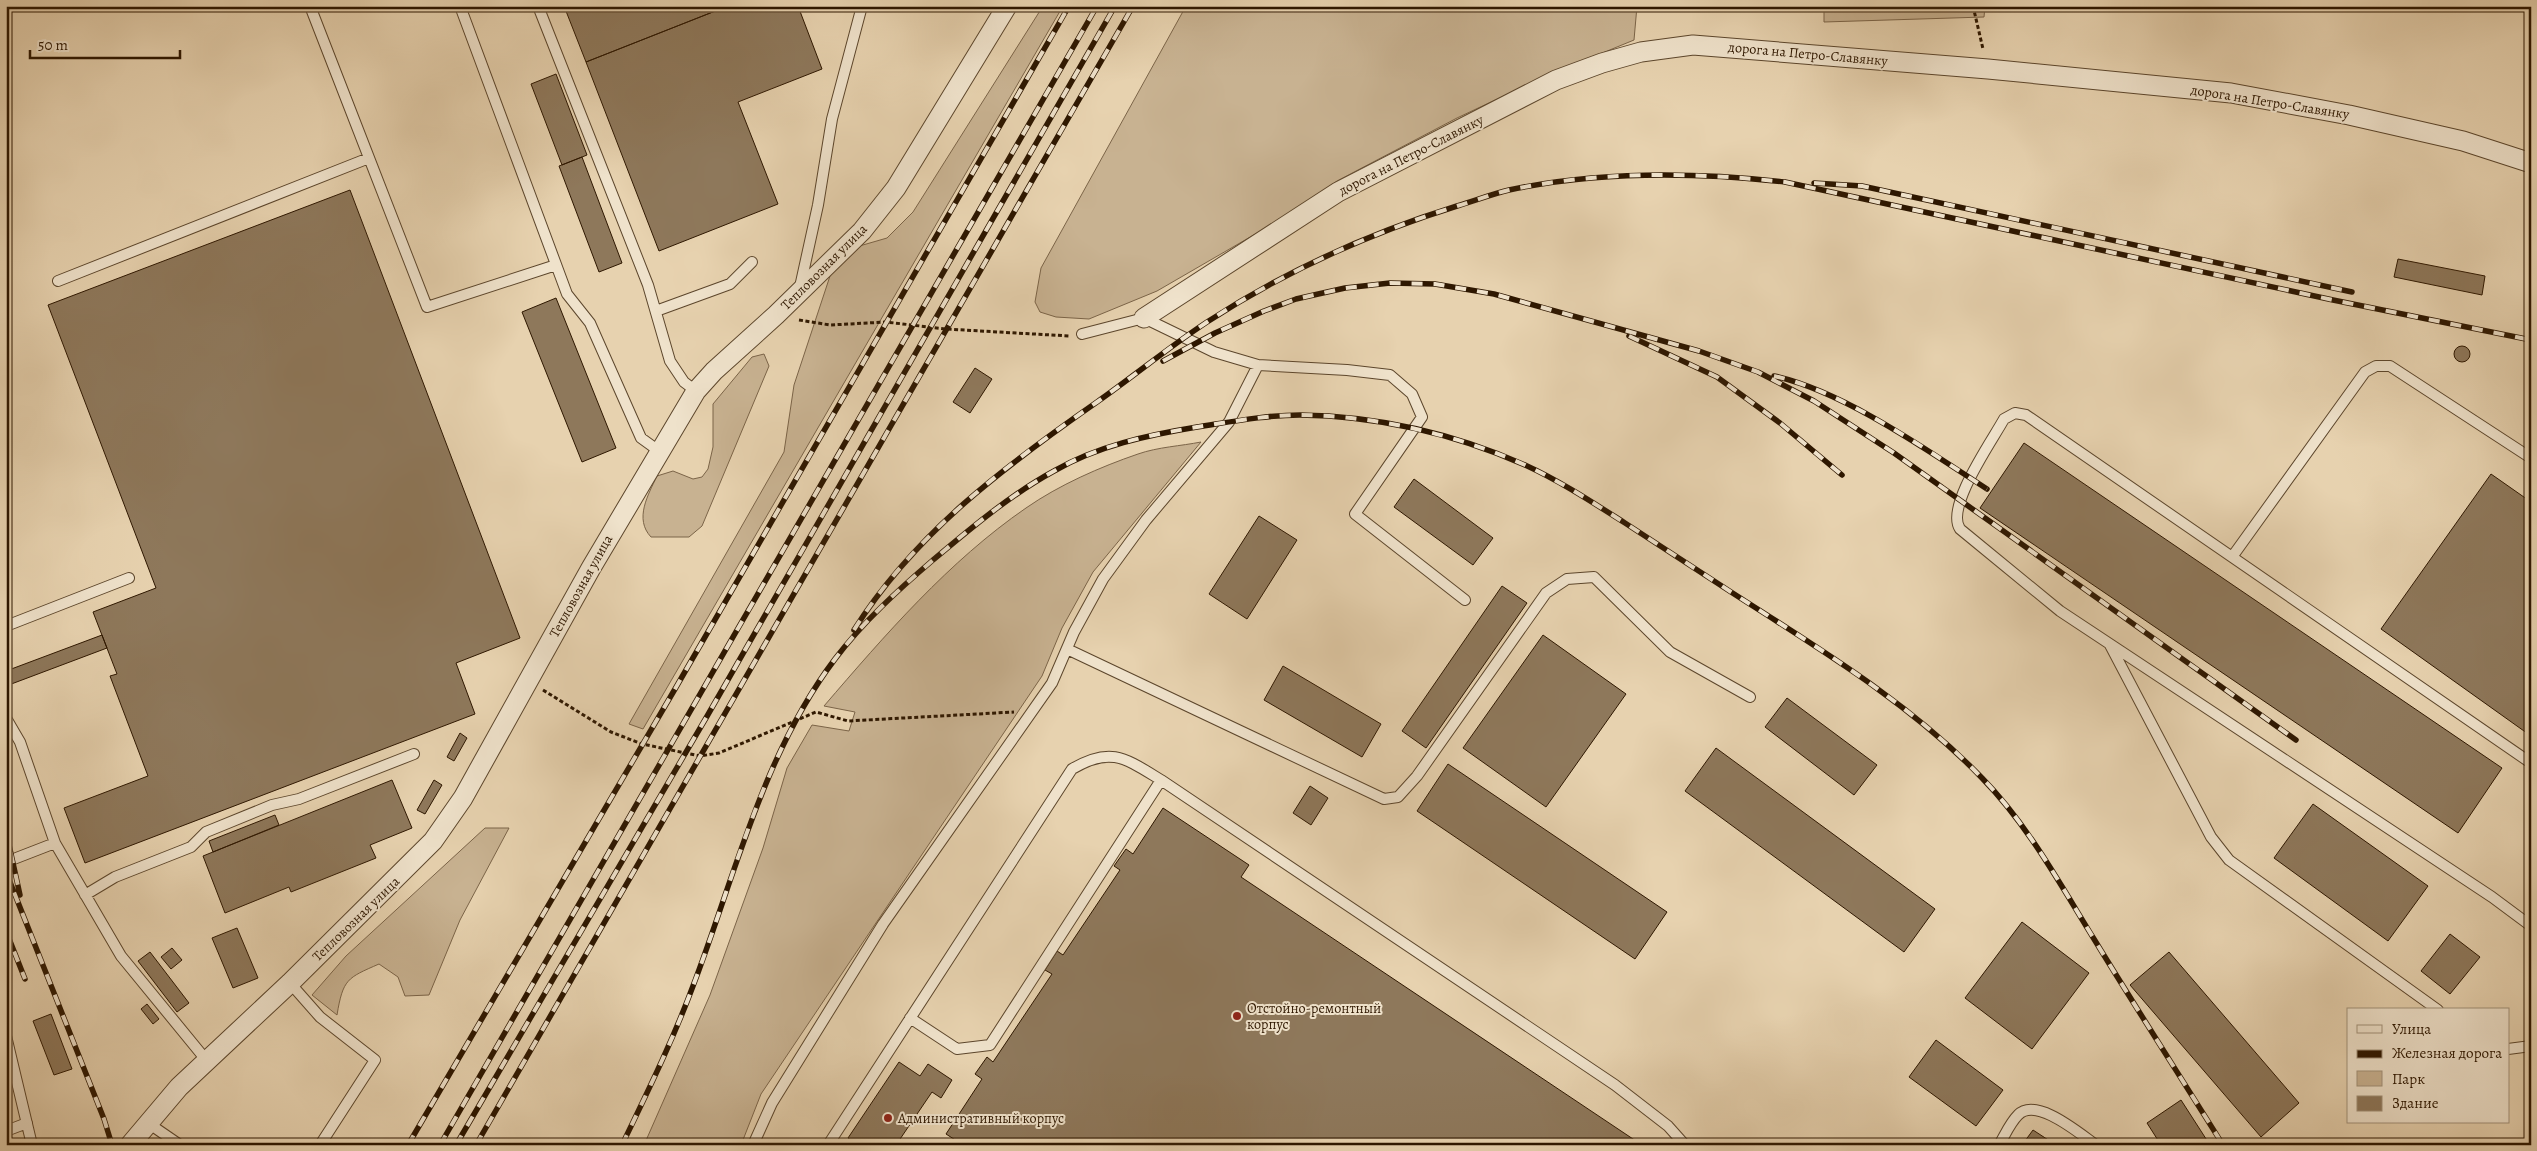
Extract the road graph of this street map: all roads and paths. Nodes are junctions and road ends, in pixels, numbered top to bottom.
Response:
1 (310, 6) edge
2 (460, 6) edge
3 (538, 6) edge
4 (862, 6) edge
5 (1007, 6) edge
6 (1973, 6) edge
7 (1988, 69) junction
8 (369, 158) junction
9 (2531, 163) edge
10 (752, 262) dead end
11 (556, 265) junction
12 (58, 281) dead end
13 (800, 291) junction
14 (656, 311) junction
15 (776, 315) junction
16 (1144, 318) junction
17 (1082, 334) dead end
18 (1061, 336) dead end
19 (1258, 365) junction
20 (696, 391) junction
21 (659, 451) junction
22 (2531, 458) edge
23 (2232, 557) junction
24 (129, 578) dead end
25 (1465, 600) dead end
26 (6, 626) edge
27 (2109, 643) junction
28 (1067, 649) junction
29 (528, 680) junction
30 (1750, 697) dead end
31 (1032, 712) junction
32 (6, 718) edge
33 (414, 754) dead end
34 (2531, 763) edge
35 (1161, 780) junction
36 (54, 843) junction
37 (6, 862) edge
38 (85, 895) junction
39 (2531, 926) edge
40 (290, 983) junction
41 (2435, 1008) edge
42 (910, 1018) junction
43 (6, 1036) edge
44 (2531, 1046) edge
45 (2510, 1049) edge
46 (207, 1061) junction
47 (27, 1123) junction
48 (148, 1123) junction
49 (6, 1131) edge
50 (32, 1145) edge
51 (130, 1145) edge
52 (180, 1145) edge
53 (320, 1145) edge
54 (753, 1145) edge
55 (828, 1145) edge
56 (1685, 1145) edge
57 (1999, 1145) edge
58 (2096, 1145) edge

1 - 8 lane
2 - 11 lane
3 - 14 lane
4 - 13 lane
5 - 13 street, Тепловозная улица
6 - 7 path
7 - 9 street, дорога на Петро-Славянку
7 - 16 street, дорога на Петро-Славянку
8 - 11 lane
8 - 12 lane
10 - 14 lane
11 - 21 lane
13 - 15 street, Тепловозная улица
14 - 20 lane
15 - 18 path
15 - 20 street, Тепловозная улица
16 - 17 lane
16 - 19 lane
19 - 25 lane
19 - 28 lane
20 - 21 street, Тепловозная улица
21 - 29 street, Тепловозная улица
22 - 23 lane
23 - 27 lane
23 - 34 lane
24 - 26 lane
27 - 39 lane
27 - 41 lane
28 - 30 lane
28 - 31 lane
29 - 31 path
29 - 40 street, Тепловозная улица
31 - 54 lane
32 - 36 lane
33 - 38 lane
35 - 42 lane
35 - 42 lane
35 - 56 lane
36 - 37 lane
36 - 38 lane
38 - 46 lane
40 - 46 street, Тепловозная улица
40 - 53 lane
42 - 55 lane
43 - 47 lane
44 - 45 lane
46 - 48 street, Тепловозная улица
47 - 49 lane
47 - 50 lane
48 - 51 street, Тепловозная улица
48 - 52 lane
57 - 58 lane

